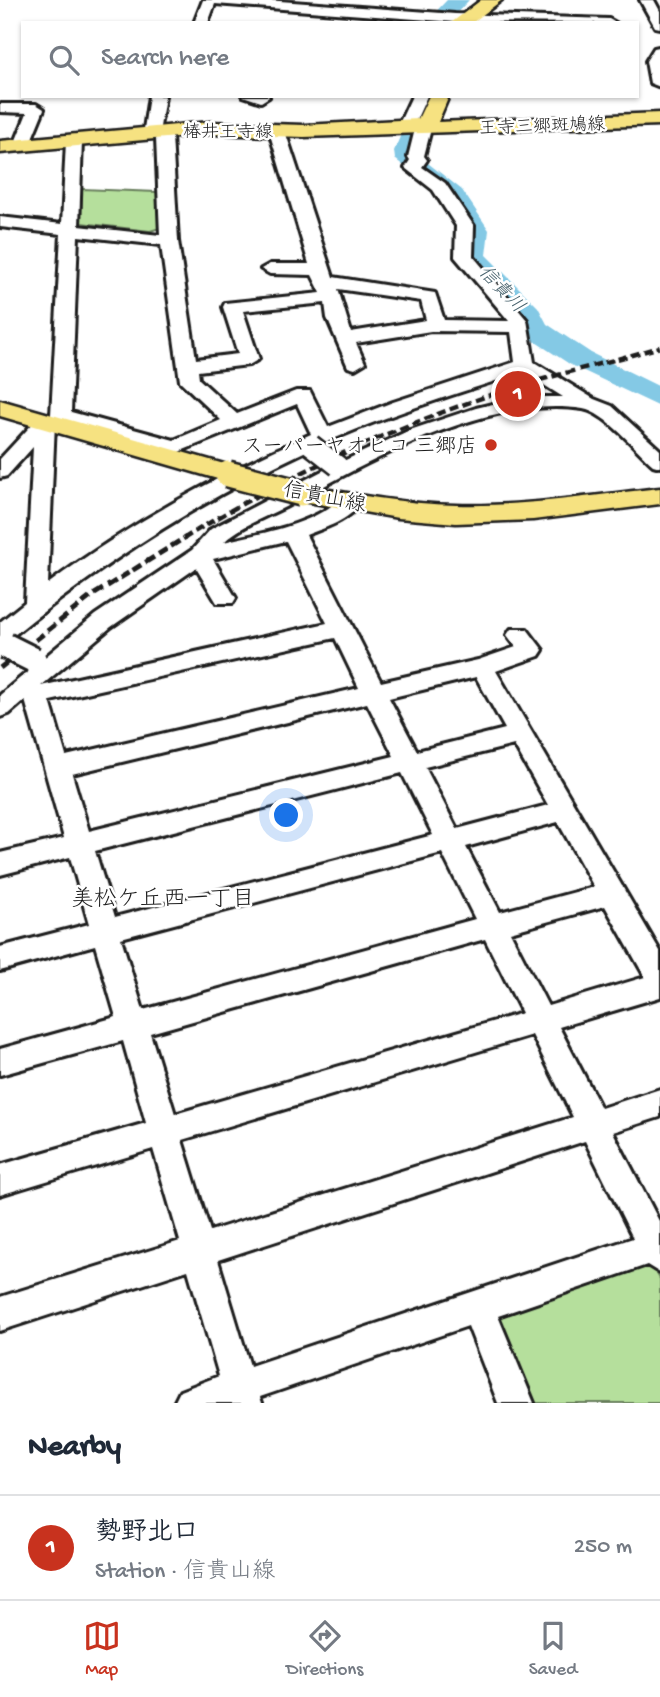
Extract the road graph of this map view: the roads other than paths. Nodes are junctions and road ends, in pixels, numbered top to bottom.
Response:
1 (210, 0) edge
2 (493, 0) edge
3 (647, 0) edge
4 (432, 1) edge
5 (429, 18) edge
6 (609, 19) edge
7 (460, 20) edge
8 (202, 21) edge
9 (660, 24) edge
10 (660, 50) edge
11 (660, 83) edge
12 (157, 98) edge
13 (420, 98) edge
14 (438, 98) edge
15 (4, 108) dead end
16 (660, 120) edge
17 (415, 126) junction
18 (277, 131) junction
19 (160, 133) junction
20 (75, 141) junction
21 (22, 145) junction
22 (0, 147) edge
23 (0, 222) edge
24 (68, 229) junction
25 (169, 241) junction
26 (270, 269) dead end
27 (326, 283) junction
28 (436, 325) junction
29 (521, 327) junction
30 (346, 339) junction
31 (355, 363) dead end
32 (525, 365) junction
33 (188, 366) junction
34 (587, 403) junction
35 (0, 408) edge
36 (0, 415) edge
37 (45, 422) junction
38 (234, 422) junction
39 (316, 441) junction
40 (660, 461) edge
41 (338, 466) dead end
42 (0, 472) edge
43 (660, 496) edge
44 (351, 502) junction
45 (293, 532) junction
46 (200, 555) junction
47 (226, 598) dead end
48 (36, 605) junction
49 (342, 628) junction
50 (519, 635) dead end
51 (3, 640) edge
52 (482, 667) junction
53 (32, 680) junction
54 (374, 692) junction
55 (0, 708) edge
56 (520, 734) junction
57 (410, 761) junction
58 (57, 768) junction
59 (563, 811) junction
60 (451, 841) junction
61 (79, 843) junction
62 (0, 864) edge
63 (611, 893) junction
64 (494, 924) junction
65 (105, 932) junction
66 (0, 959) edge
67 (660, 977) edge
68 (660, 985) edge
69 (540, 1020) junction
70 (132, 1025) junction
71 (0, 1062) edge
72 (660, 1103) edge
73 (592, 1124) junction
74 (163, 1132) junction
75 (0, 1180) edge
76 (658, 1249) edge
77 (200, 1251) junction
78 (477, 1307) junction
79 (0, 1314) edge
80 (242, 1395) edge
81 (192, 1403) edge
82 (516, 1403) edge

1 - 5 street
1 - 8 street
2 - 7 main road
3 - 9 street
4 - 5 street
5 - 7 street
6 - 7 street
10 - 11 street
12 - 19 street
13 - 17 street
14 - 17 main road
15 - 21 street
16 - 17 main road, 王寺三郷斑鳩線
17 - 18 main road, 椿井王寺線
17 - 29 street
18 - 19 main road, 椿井王寺線
18 - 27 street
19 - 20 main road, 椿井王寺線
19 - 25 street
20 - 21 main road, 椿井王寺線
20 - 24 street
21 - 22 main road, 椿井王寺線
23 - 24 street
24 - 25 street
24 - 38 street
25 - 33 street
26 - 27 street
27 - 28 street
27 - 30 street
27 - 33 street
28 - 29 street
28 - 30 street
29 - 32 street
30 - 31 street
32 - 34 street
32 - 39 street
33 - 38 street
34 - 40 street
34 - 46 street
35 - 37 main road, 信貴山線
36 - 37 street
37 - 42 street
37 - 44 main road, 信貴山線, bridge
37 - 48 street
38 - 39 street
39 - 41 street, bridge
39 - 48 street
43 - 44 main road, 信貴山線
44 - 45 street
45 - 46 street
45 - 49 street
46 - 47 street
46 - 53 street
48 - 51 street
49 - 53 street
49 - 54 street
50 - 52 street
51 - 53 street, bridge
52 - 54 street
52 - 56 street
53 - 55 street
53 - 58 street
54 - 57 street
54 - 58 street
56 - 57 street
56 - 59 street
57 - 60 street
57 - 61 street
58 - 61 street
59 - 60 street
59 - 63 street
60 - 64 street
60 - 65 street
61 - 62 street
61 - 65 street
63 - 64 street
63 - 67 street
64 - 69 street
64 - 70 street
65 - 66 street
65 - 70 street
68 - 69 street
69 - 73 street
69 - 74 street
70 - 71 street
70 - 74 street
72 - 73 street
73 - 76 street
73 - 77 street
74 - 75 street
74 - 77 street
76 - 78 street
77 - 79 street
77 - 80 street
78 - 80 street
78 - 82 street
80 - 81 street

